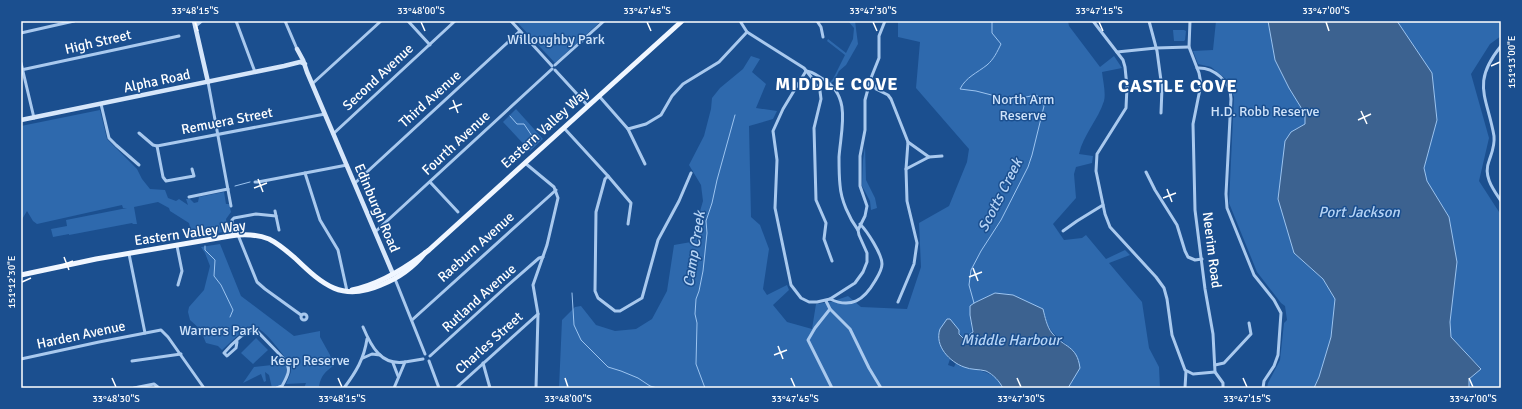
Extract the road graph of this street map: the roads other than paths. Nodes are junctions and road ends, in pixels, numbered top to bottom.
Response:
1 (74, 21) edge
2 (201, 21) edge
3 (236, 21) edge
4 (290, 21) edge
5 (381, 21) edge
6 (408, 21) edge
7 (456, 21) edge
8 (511, 21) edge
9 (604, 21) edge
10 (682, 21) edge
11 (740, 21) edge
12 (817, 21) edge
13 (885, 21) edge
14 (1093, 21) edge
15 (1149, 21) edge
16 (1190, 21) edge
17 (195, 23) edge
18 (285, 23) edge
19 (520, 31) junction
20 (747, 32) junction
21 (21, 33) edge
22 (179, 36) dead end
23 (823, 36) dead end
24 (430, 45) junction
25 (1501, 46) edge
26 (1189, 47) junction
27 (1156, 48) junction
28 (297, 49) junction
29 (1118, 52) junction
30 (299, 55) junction
31 (21, 63) edge
32 (296, 63) junction
33 (305, 67) junction
34 (553, 68) junction
35 (1197, 68) junction
36 (22, 70) edge
37 (806, 71) junction
38 (255, 72) junction
39 (871, 78) junction
40 (208, 82) junction
41 (312, 84) junction
42 (599, 96) junction
43 (101, 104) junction
44 (588, 106) junction
45 (1161, 113) dead end
46 (325, 114) junction
47 (34, 118) junction
48 (21, 120) edge
49 (564, 128) junction
50 (628, 129) junction
51 (138, 133) dead end
52 (218, 134) junction
53 (333, 134) junction
54 (908, 142) junction
55 (157, 146) junction
56 (942, 156) dead end
57 (929, 158) junction
58 (525, 162) junction
59 (645, 164) dead end
60 (140, 165) dead end
61 (347, 165) junction
62 (192, 169) dead end
63 (906, 169) junction
64 (1146, 172) dead end
65 (305, 173) junction
66 (691, 173) dead end
67 (608, 176) junction
68 (255, 182) dead end
69 (430, 182) junction
70 (355, 183) junction
71 (228, 189) junction
72 (556, 190) junction
73 (188, 197) dead end
74 (1501, 201) edge
75 (1103, 205) junction
76 (232, 206) dead end
77 (275, 211) dead end
78 (458, 212) dead end
79 (276, 216) junction
80 (232, 224) junction
81 (628, 224) dead end
82 (860, 224) junction
83 (279, 230) dead end
84 (858, 230) junction
85 (1063, 231) dead end
86 (376, 232) junction
87 (240, 235) junction
88 (230, 236) junction
89 (177, 246) junction
90 (129, 254) junction
91 (543, 257) junction
92 (1202, 259) junction
93 (832, 261) dead end
94 (21, 275) edge
95 (394, 277) junction
96 (178, 285) dead end
97 (347, 291) junction
98 (828, 300) junction
99 (898, 302) dead end
100 (830, 309) junction
101 (538, 314) junction
102 (301, 316) dead end
103 (412, 320) junction
104 (1249, 323) dead end
105 (363, 327) dead end
106 (145, 332) junction
107 (367, 339) junction
108 (236, 342) junction
109 (180, 354) junction
110 (425, 354) junction
111 (380, 355) junction
112 (430, 356) junction
113 (363, 358) junction
114 (422, 358) junction
115 (21, 359) edge
116 (132, 361) dead end
117 (429, 361) junction
118 (405, 362) junction
119 (393, 363) junction
120 (483, 363) junction
121 (1215, 365) junction
122 (1186, 371) junction
123 (1215, 372) junction
124 (398, 376) junction
125 (134, 388) edge
126 (159, 388) edge
127 (204, 388) edge
128 (278, 388) edge
129 (344, 388) edge
130 (394, 388) edge
131 (440, 388) edge
132 (456, 388) edge
133 (490, 388) edge
134 (536, 388) edge
135 (832, 388) edge
136 (881, 388) edge
137 (1185, 388) edge
138 (1223, 388) edge
139 (1263, 388) edge

1 - 21 street
2 - 17 street
3 - 38 street
4 - 18 street
5 - 41 street
6 - 24 street
7 - 24 street, Second Avenue
8 - 19 street
9 - 34 street, Fourth Avenue
10 - 42 main road, Eastern Valley Way
11 - 20 street
12 - 23 street
13 - 39 street
14 - 29 street
15 - 27 street
16 - 26 street, Neerim Road
17 - 40 main road
18 - 28 street
19 - 34 street
19 - 70 street, Third Avenue
20 - 37 street
20 - 50 street
22 - 36 street, High Street
24 - 53 street, Second Avenue
25 - 74 street
26 - 27 street
26 - 35 street, Neerim Road
27 - 29 street
27 - 45 street
28 - 30 main road
28 - 33 main road
29 - 75 street
30 - 32 main road
30 - 33 main road
31 - 36 street
32 - 33 main road
32 - 38 main road, Alpha Road
33 - 41 main road, Edinburgh Road
34 - 44 street
34 - 69 street, Fourth Avenue
35 - 92 street, Neerim Road
35 - 139 street
36 - 47 street
37 - 84 street
37 - 93 street
37 - 98 street
38 - 40 main road, Alpha Road
39 - 54 street
39 - 82 street
40 - 43 main road, Alpha Road
40 - 52 street
41 - 46 main road, Edinburgh Road
42 - 44 main road, Eastern Valley Way
42 - 50 street
43 - 47 main road, Alpha Road
43 - 60 street
44 - 49 main road, Eastern Valley Way
46 - 52 street, Remuera Street
46 - 53 main road, Edinburgh Road
47 - 48 main road, Alpha Road
49 - 58 main road, Eastern Valley Way
49 - 67 street
50 - 59 street
51 - 55 street
52 - 55 street, Remuera Street
52 - 71 street
53 - 61 main road, Edinburgh Road
54 - 57 street
54 - 63 street
55 - 62 street
56 - 57 street
57 - 63 street
58 - 72 street
58 - 95 main road, Eastern Valley Way
61 - 65 street
61 - 70 main road, Edinburgh Road
63 - 99 street
64 - 92 street
65 - 68 street
65 - 97 street
66 - 67 street
67 - 81 street
69 - 78 street
69 - 86 street, Fourth Avenue
70 - 86 main road, Edinburgh Road
71 - 73 street
71 - 76 street
72 - 91 street
72 - 103 street, Raeburn Avenue
75 - 85 street
75 - 122 street
77 - 79 street
79 - 80 street
79 - 83 street
80 - 87 street
80 - 88 street
82 - 84 street
82 - 98 street
84 - 98 street
86 - 95 main road, Edinburgh Road
87 - 88 main road, Eastern Valley Way
87 - 97 main road, Eastern Valley Way
87 - 102 street
88 - 89 main road, Eastern Valley Way
89 - 90 main road, Eastern Valley Way
89 - 96 street
90 - 94 main road, Eastern Valley Way
90 - 106 street
91 - 101 street
91 - 112 street, Rutland Avenue
92 - 121 street, Neerim Road
95 - 97 main road, Eastern Valley Way
95 - 103 street, Edinburgh Road
98 - 100 street
100 - 135 street
100 - 136 street
101 - 120 street, Charles Street
101 - 134 street
103 - 110 street, Edinburgh Road
104 - 121 street
105 - 107 street
106 - 109 street, Harden Avenue
106 - 115 street, Harden Avenue
107 - 111 street
107 - 113 street
108 - 108 street
108 - 128 street
109 - 116 street
109 - 127 street
110 - 112 street
110 - 114 street
111 - 113 street
111 - 119 street
112 - 117 street
113 - 129 street
114 - 117 street
114 - 118 street
117 - 131 street
118 - 119 street
118 - 124 street
119 - 124 street
120 - 132 street, Charles Street
120 - 133 street
121 - 123 street, Neerim Road
122 - 123 street
122 - 137 street
123 - 138 street
124 - 130 street
125 - 126 street

